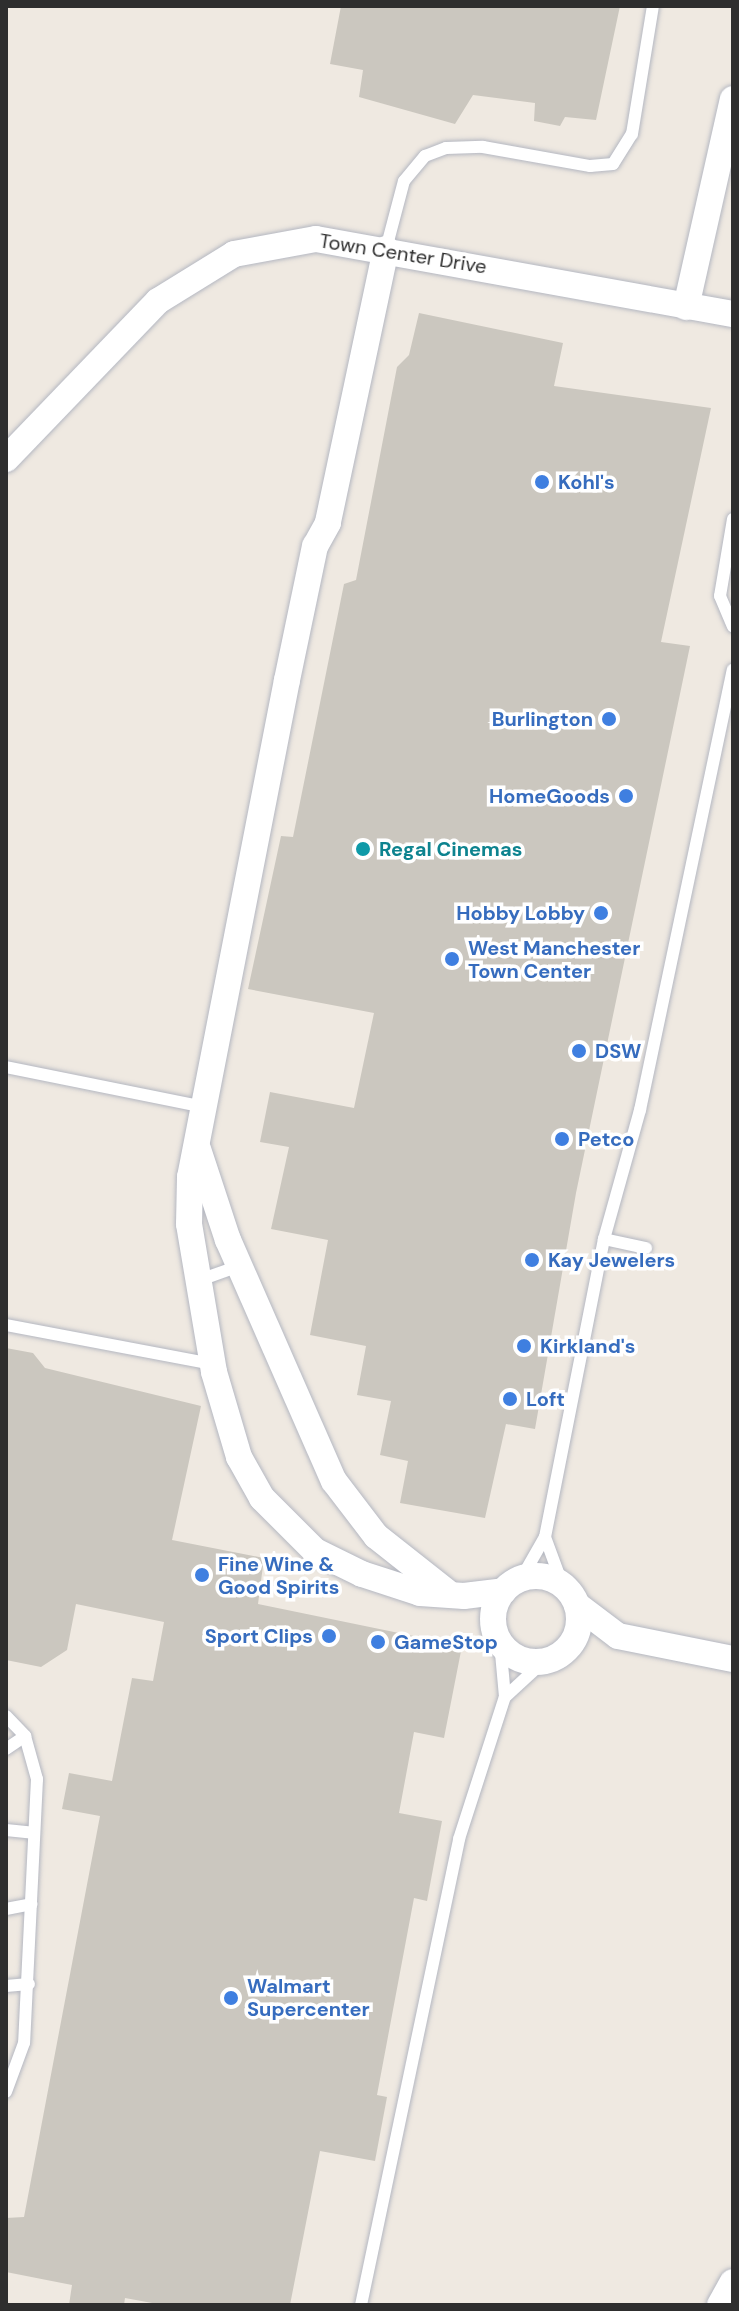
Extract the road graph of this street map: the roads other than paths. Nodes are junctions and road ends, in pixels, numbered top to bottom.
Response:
1 (653, 6) edge
2 (733, 99) edge
3 (386, 249) junction
4 (686, 307) junction
5 (733, 314) edge
6 (6, 459) edge
7 (733, 519) edge
8 (733, 626) edge
9 (733, 670) edge
10 (6, 1067) edge
11 (204, 1107) junction
12 (198, 1149) junction
13 (604, 1239) junction
14 (646, 1248) dead end
15 (239, 1266) junction
16 (197, 1281) junction
17 (6, 1325) edge
18 (212, 1364) junction
19 (545, 1537) junction
20 (394, 1552) junction
21 (373, 1579) junction
22 (512, 1585) junction
23 (456, 1594) junction
24 (570, 1595) junction
25 (497, 1635) junction
26 (618, 1636) junction
27 (552, 1658) junction
28 (733, 1659) edge
29 (505, 1697) junction
30 (6, 1716) edge
31 (25, 1736) junction
32 (6, 1749) edge
33 (6, 1830) edge
34 (33, 1833) junction
35 (32, 1904) junction
36 (6, 1909) edge
37 (29, 1984) junction
38 (6, 1986) edge
39 (10, 2071) edge
40 (6, 2092) edge
41 (733, 2282) edge
42 (361, 2305) edge
43 (720, 2305) edge

1 - 3 lane
2 - 4 street
3 - 4 street, Town Center Drive
3 - 6 street, Town Center Drive
3 - 11 street
4 - 5 street, Town Center Drive
7 - 8 lane
9 - 13 lane
10 - 11 lane
11 - 12 street
12 - 15 street
12 - 16 street
13 - 14 lane
13 - 19 lane
15 - 16 lane
15 - 20 street
16 - 18 street
17 - 18 lane
18 - 21 street
19 - 22 lane
19 - 24 lane
20 - 21 lane
20 - 23 street
21 - 23 street
22 - 23 street
22 - 24 street
22 - 25 street
23 - 25 street
24 - 26 street
24 - 27 street
25 - 27 street
25 - 29 lane
26 - 27 street
26 - 28 street
27 - 29 lane
29 - 42 lane
30 - 31 lane
31 - 32 lane
31 - 34 lane
33 - 34 lane
34 - 35 lane
35 - 36 lane
35 - 37 lane
37 - 38 lane
37 - 39 lane
39 - 40 lane
41 - 43 street

